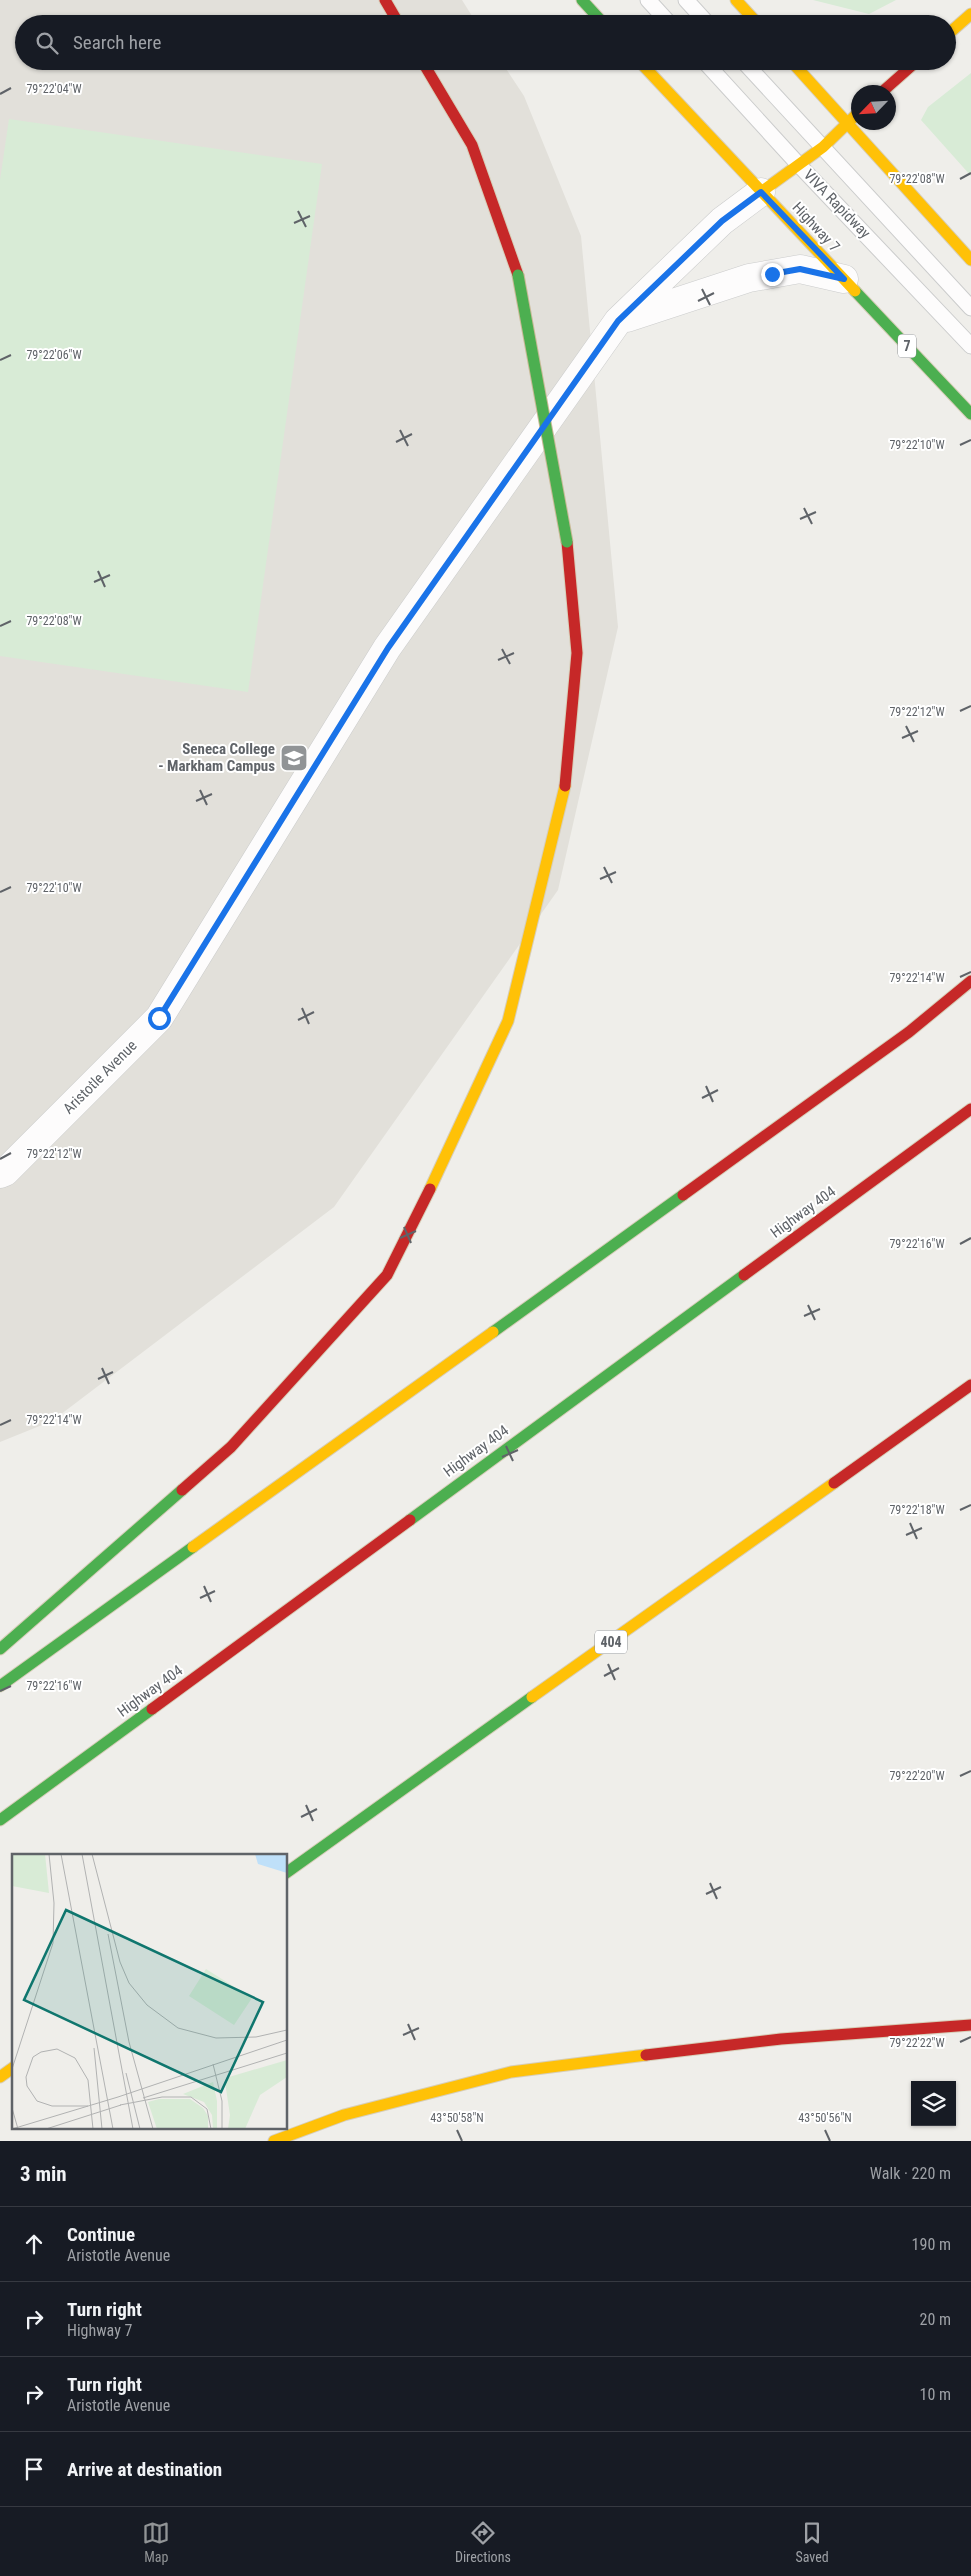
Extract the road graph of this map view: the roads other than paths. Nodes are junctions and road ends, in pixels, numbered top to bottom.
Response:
1 (385, 0) edge
2 (582, 0) edge
3 (648, 0) edge
4 (686, 0) edge
5 (736, 0) edge
6 (971, 14) edge
7 (394, 15) edge
8 (596, 15) edge
9 (662, 15) edge
10 (700, 15) edge
11 (750, 15) edge
12 (956, 27) edge
13 (427, 70) edge
14 (648, 70) edge
15 (712, 70) edge
16 (751, 70) edge
17 (800, 70) edge
18 (907, 70) edge
19 (890, 85) edge
20 (851, 119) edge
21 (847, 123) junction
22 (823, 147) junction
23 (798, 164) junction
24 (761, 192) junction
25 (971, 260) edge
26 (844, 279) junction
27 (971, 308) edge
28 (618, 321) junction
29 (971, 346) edge
30 (971, 414) edge
31 (971, 981) edge
32 (971, 1108) edge
33 (0, 1174) edge
34 (971, 1385) edge
35 (971, 1392) edge
36 (935, 1411) junction
37 (0, 1649) edge
38 (0, 1686) edge
39 (0, 1820) edge
40 (288, 1872) edge
41 (971, 2025) edge
42 (12, 2069) edge
43 (0, 2077) edge
44 (274, 2141) edge

1 - 7 main road
2 - 8 main road
3 - 9 lane
4 - 10 lane
5 - 11 main road
6 - 12 main road
13 - 37 main road, bridge
14 - 24 main road, Highway 7 / 7
15 - 23 lane, VIVA Rapidway
16 - 22 lane, VIVA Rapidway
17 - 21 main road
18 - 19 main road
20 - 21 main road
21 - 22 main road
21 - 25 main road
22 - 23 main road
22 - 27 lane, VIVA Rapidway
23 - 24 main road
23 - 29 lane, VIVA Rapidway
24 - 26 main road, Highway 7 / 7
24 - 28 street, Aristotle Avenue
26 - 28 street
26 - 30 main road, Highway 7 / 7
28 - 33 street, Aristotle Avenue
31 - 38 main road
32 - 39 main road, Highway 404
34 - 36 main road, 404
35 - 36 main road
36 - 40 main road, 404
41 - 44 main road
42 - 43 main road

